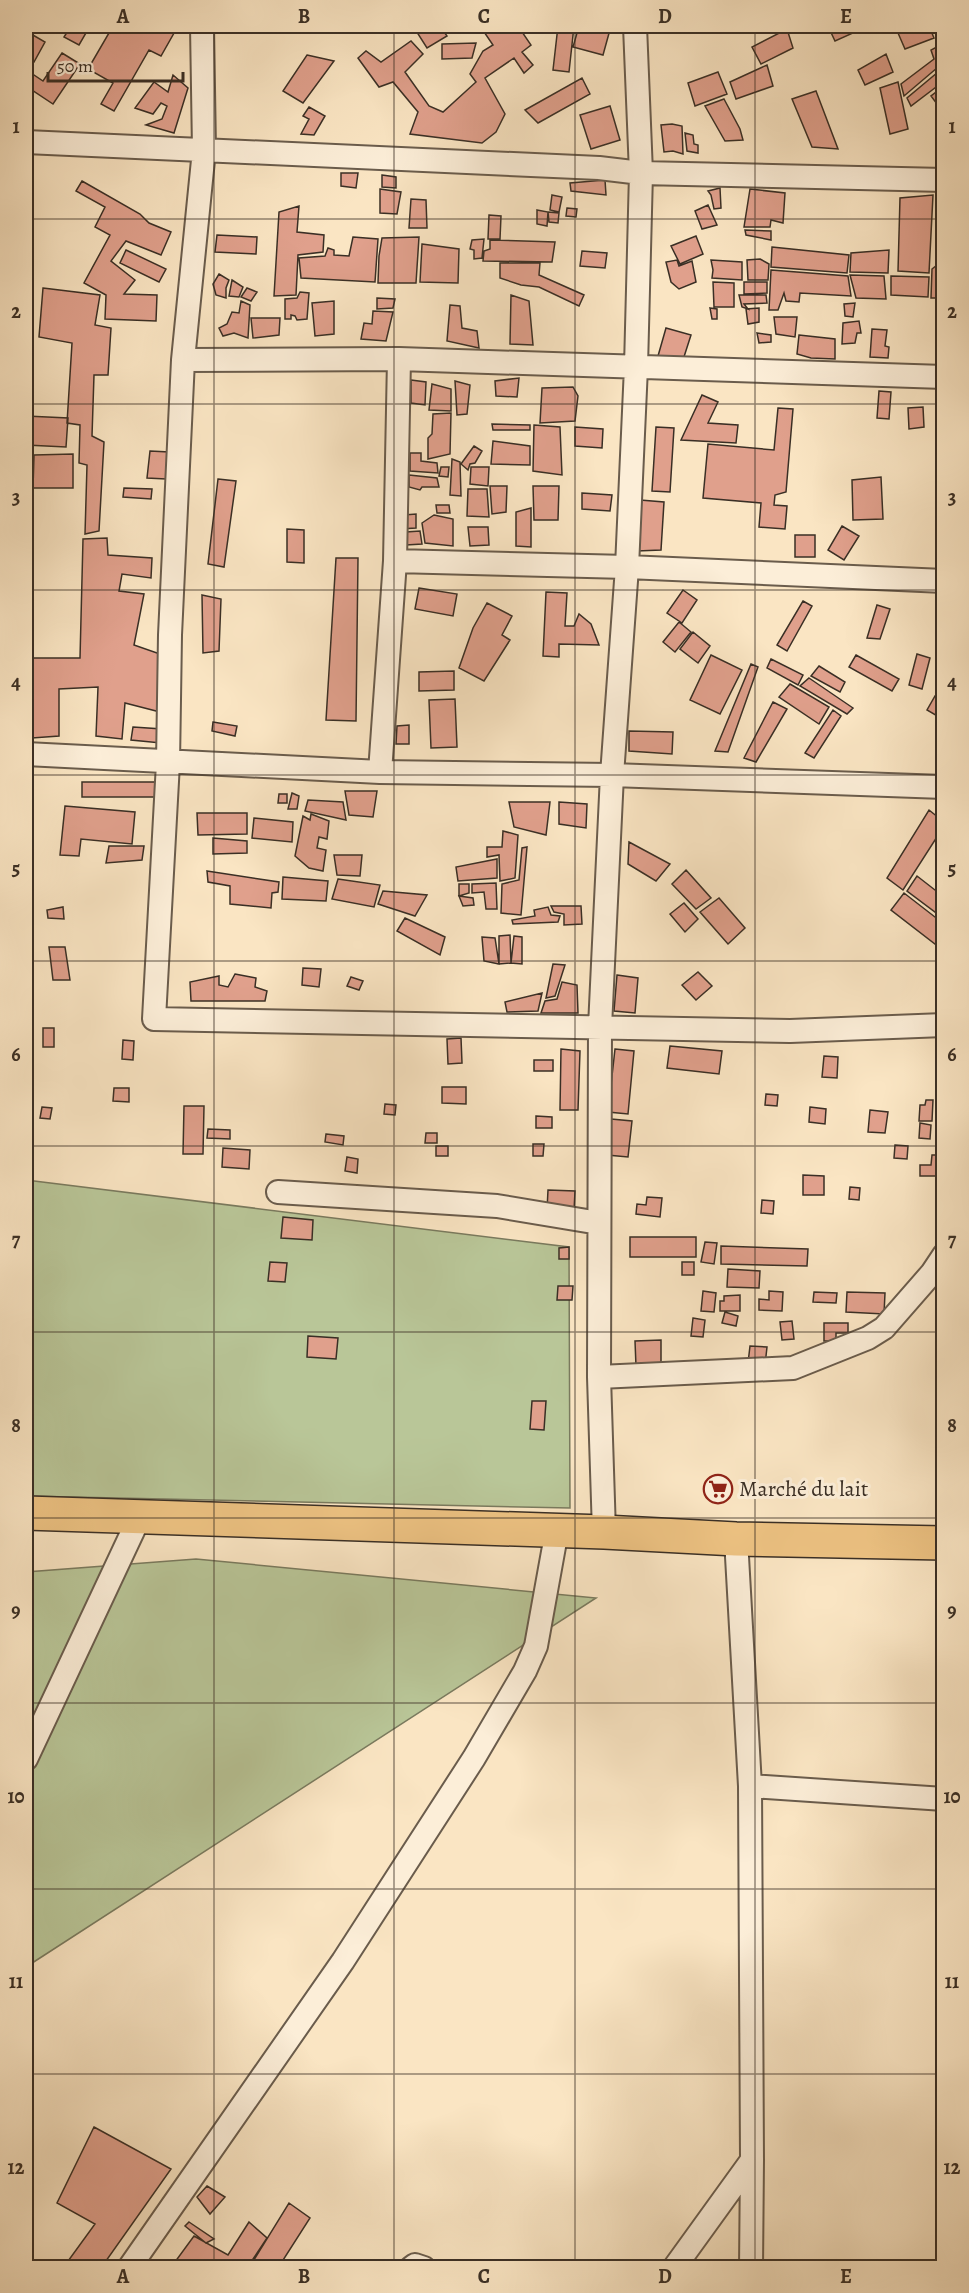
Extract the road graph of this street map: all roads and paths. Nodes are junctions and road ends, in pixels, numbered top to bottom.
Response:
1 (202, 26) edge
2 (635, 26) edge
3 (26, 142) edge
4 (204, 150) junction
5 (641, 173) junction
6 (944, 180) edge
7 (399, 359) junction
8 (183, 360) junction
9 (636, 367) junction
10 (944, 377) edge
11 (395, 561) junction
12 (627, 567) junction
13 (944, 581) edge
14 (26, 754) edge
15 (168, 763) junction
16 (380, 772) junction
17 (612, 775) junction
18 (944, 788) edge
19 (944, 1025) edge
20 (600, 1027) junction
21 (278, 1192) dead end
22 (599, 1223) junction
23 (944, 1255) edge
24 (599, 1377) junction
25 (26, 1513) edge
26 (140, 1516) junction
27 (557, 1530) junction
28 (604, 1532) junction
29 (736, 1539) junction
30 (944, 1543) edge
31 (26, 1759) edge
32 (750, 1786) junction
33 (944, 1799) edge
34 (752, 2160) junction
35 (129, 2268) edge
36 (411, 2268) edge
37 (424, 2268) edge
38 (674, 2268) edge
39 (751, 2268) edge

1 - 4 street
2 - 5 street
3 - 4 street
4 - 5 street
4 - 8 street
5 - 6 street
5 - 9 street
7 - 8 street
7 - 9 street
7 - 11 street
8 - 15 street
9 - 10 street
9 - 12 street
11 - 12 street
11 - 16 street
12 - 13 street
12 - 17 street
14 - 15 street
15 - 16 street
15 - 20 street
16 - 17 street
17 - 18 street
17 - 20 street
19 - 20 street
20 - 22 street
21 - 22 street
22 - 24 street
23 - 24 street
24 - 28 street
25 - 26 highway
26 - 27 highway
26 - 31 street
27 - 28 highway
27 - 35 street
28 - 29 highway
29 - 30 highway
29 - 32 street
32 - 33 street
32 - 34 street
34 - 38 street
34 - 39 street
36 - 37 street

